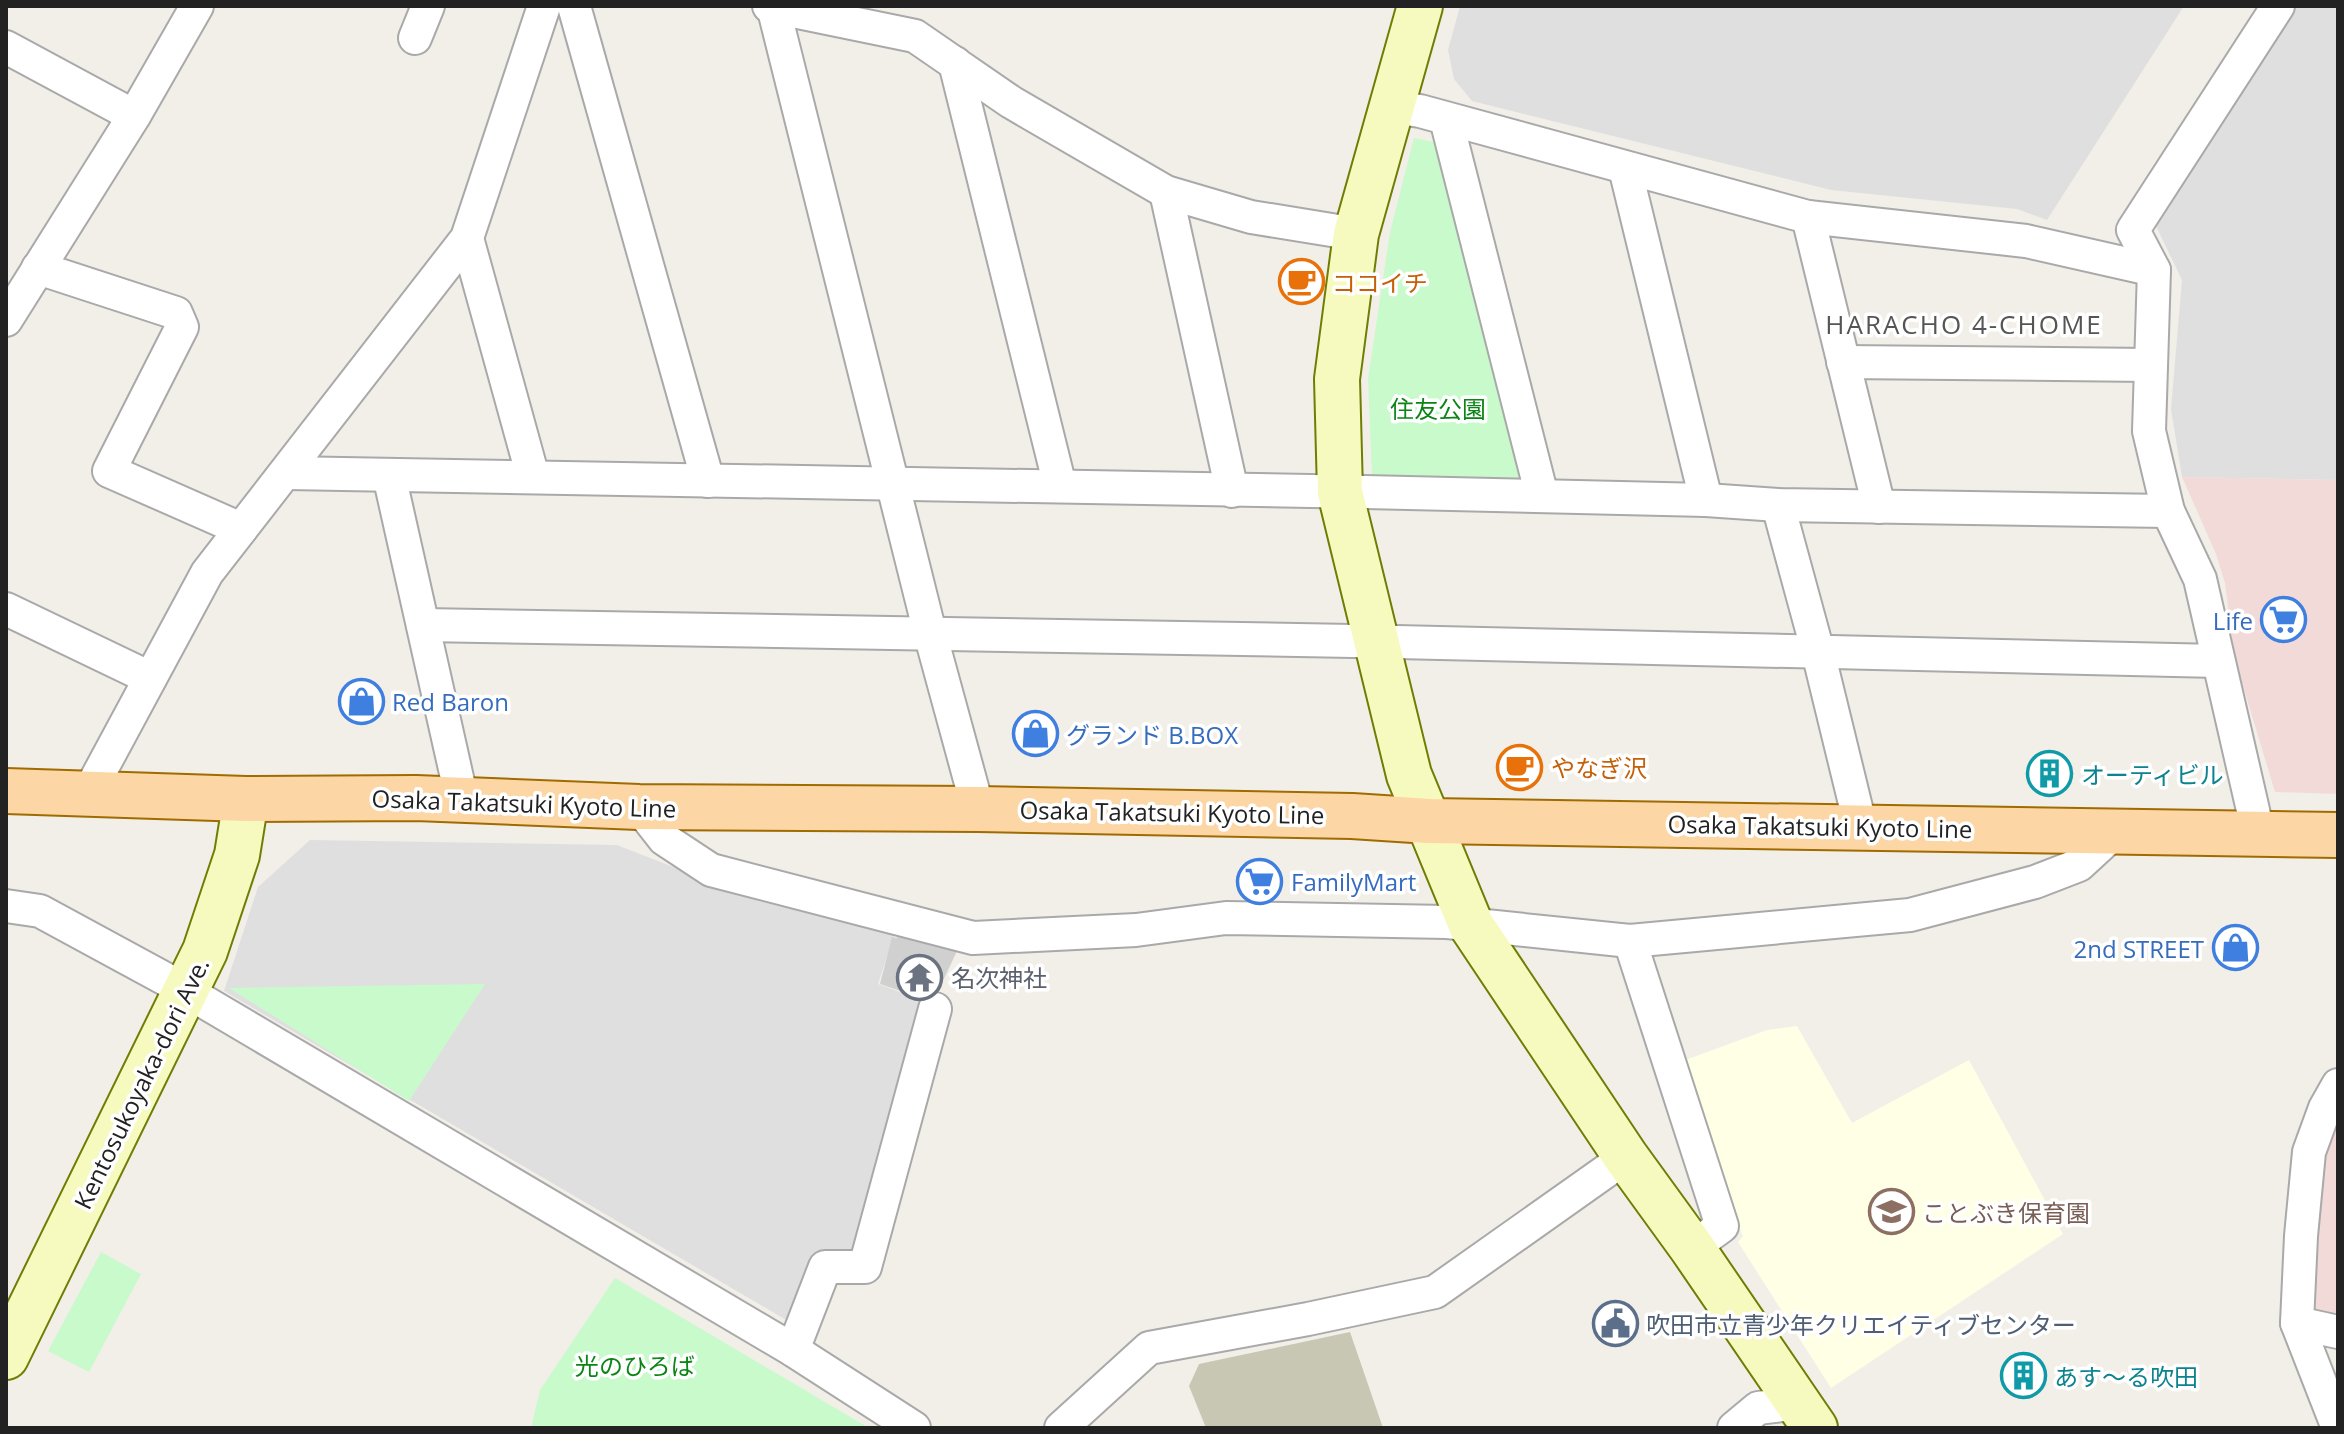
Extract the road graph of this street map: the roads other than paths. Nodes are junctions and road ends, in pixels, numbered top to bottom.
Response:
1 (197, 6) edge
2 (428, 6) edge
3 (544, 6) edge
4 (574, 6) edge
5 (771, 6) edge
6 (1420, 6) edge
7 (2278, 6) edge
8 (415, 38) dead end
9 (6, 47) edge
10 (955, 63) junction
11 (1392, 107) junction
12 (134, 116) junction
13 (1446, 119) junction
14 (1625, 168) junction
15 (1166, 192) junction
16 (1808, 217) junction
17 (1356, 234) junction
18 (467, 238) junction
19 (2154, 270) junction
20 (23, 276) edge
21 (6, 320) edge
22 (1843, 362) junction
23 (2151, 365) junction
24 (287, 473) junction
25 (389, 475) junction
26 (533, 477) junction
27 (708, 481) junction
28 (894, 485) junction
29 (1060, 486) junction
30 (1232, 491) junction
31 (1340, 492) junction
32 (1542, 496) junction
33 (1706, 500) junction
34 (1778, 505) junction
35 (1879, 507) junction
36 (2168, 511) junction
37 (241, 529) junction
38 (6, 609) edge
39 (423, 625) junction
40 (930, 633) junction
41 (1378, 642) junction
42 (1818, 652) junction
43 (2218, 661) junction
44 (150, 678) junction
45 (6, 791) edge
46 (88, 794) junction
47 (246, 799) junction
48 (462, 800) junction
49 (639, 807) junction
50 (978, 809) junction
51 (1429, 821) junction
52 (1861, 828) junction
53 (2117, 830) junction
54 (2258, 832) junction
55 (2338, 835) edge
56 (6, 906) edge
57 (1471, 925) junction
58 (1630, 941) junction
59 (187, 992) junction
60 (935, 1009) dead end
61 (2338, 1085) edge
62 (1626, 1157) junction
63 (1692, 1248) junction
64 (2297, 1323) junction
65 (2338, 1332) edge
66 (793, 1350) junction
67 (6, 1357) edge
68 (1807, 1416) edge
69 (914, 1428) edge
70 (1061, 1428) edge
71 (1734, 1428) edge
72 (2338, 1428) edge

1 - 12 street
2 - 8 street
3 - 18 street
4 - 27 street
5 - 10 street
5 - 28 street
6 - 11 street
7 - 19 street
9 - 12 street
10 - 15 street
10 - 29 street
11 - 13 street
11 - 17 street
12 - 20 street
13 - 14 street
13 - 32 street
14 - 16 street
14 - 33 street
15 - 17 street
15 - 30 street
16 - 19 street
16 - 22 street
17 - 31 street
18 - 24 street
18 - 26 street
19 - 23 street
20 - 21 street
20 - 37 street
22 - 23 street
22 - 35 street
23 - 36 street
24 - 25 street
24 - 37 street
25 - 26 street
25 - 39 street
26 - 27 street
27 - 28 street
28 - 29 street
28 - 40 street
29 - 30 street
30 - 31 street
31 - 32 street
31 - 41 street
32 - 33 street
33 - 34 street
34 - 35 street
34 - 42 street
35 - 36 street
36 - 43 street
37 - 44 street
38 - 44 street
39 - 40 street
39 - 48 street
40 - 41 street
40 - 50 street
41 - 42 street
41 - 51 street
42 - 43 street
42 - 52 street
43 - 54 street
44 - 46 street
45 - 46 main road, Osaka Takatsuki Kyoto Line
46 - 47 main road, Osaka Takatsuki Kyoto Line
47 - 48 main road, Osaka Takatsuki Kyoto Line
47 - 59 street, Kentosukoyaka-dori Ave.
48 - 49 main road, Osaka Takatsuki Kyoto Line
49 - 50 main road, Osaka Takatsuki Kyoto Line
49 - 57 street
50 - 51 main road, Osaka Takatsuki Kyoto Line
51 - 52 main road, Osaka Takatsuki Kyoto Line
51 - 57 street
52 - 53 main road, Osaka Takatsuki Kyoto Line
53 - 54 main road, Osaka Takatsuki Kyoto Line
53 - 58 street
54 - 55 main road, Osaka Takatsuki Kyoto Line
56 - 59 street
57 - 58 street
57 - 62 street
58 - 63 street
59 - 66 street
59 - 67 street, Kentosukoyaka-dori Ave.
60 - 66 street
61 - 64 street
62 - 63 street
62 - 70 street
63 - 68 street
64 - 65 street
64 - 72 street
66 - 69 street
68 - 71 street

